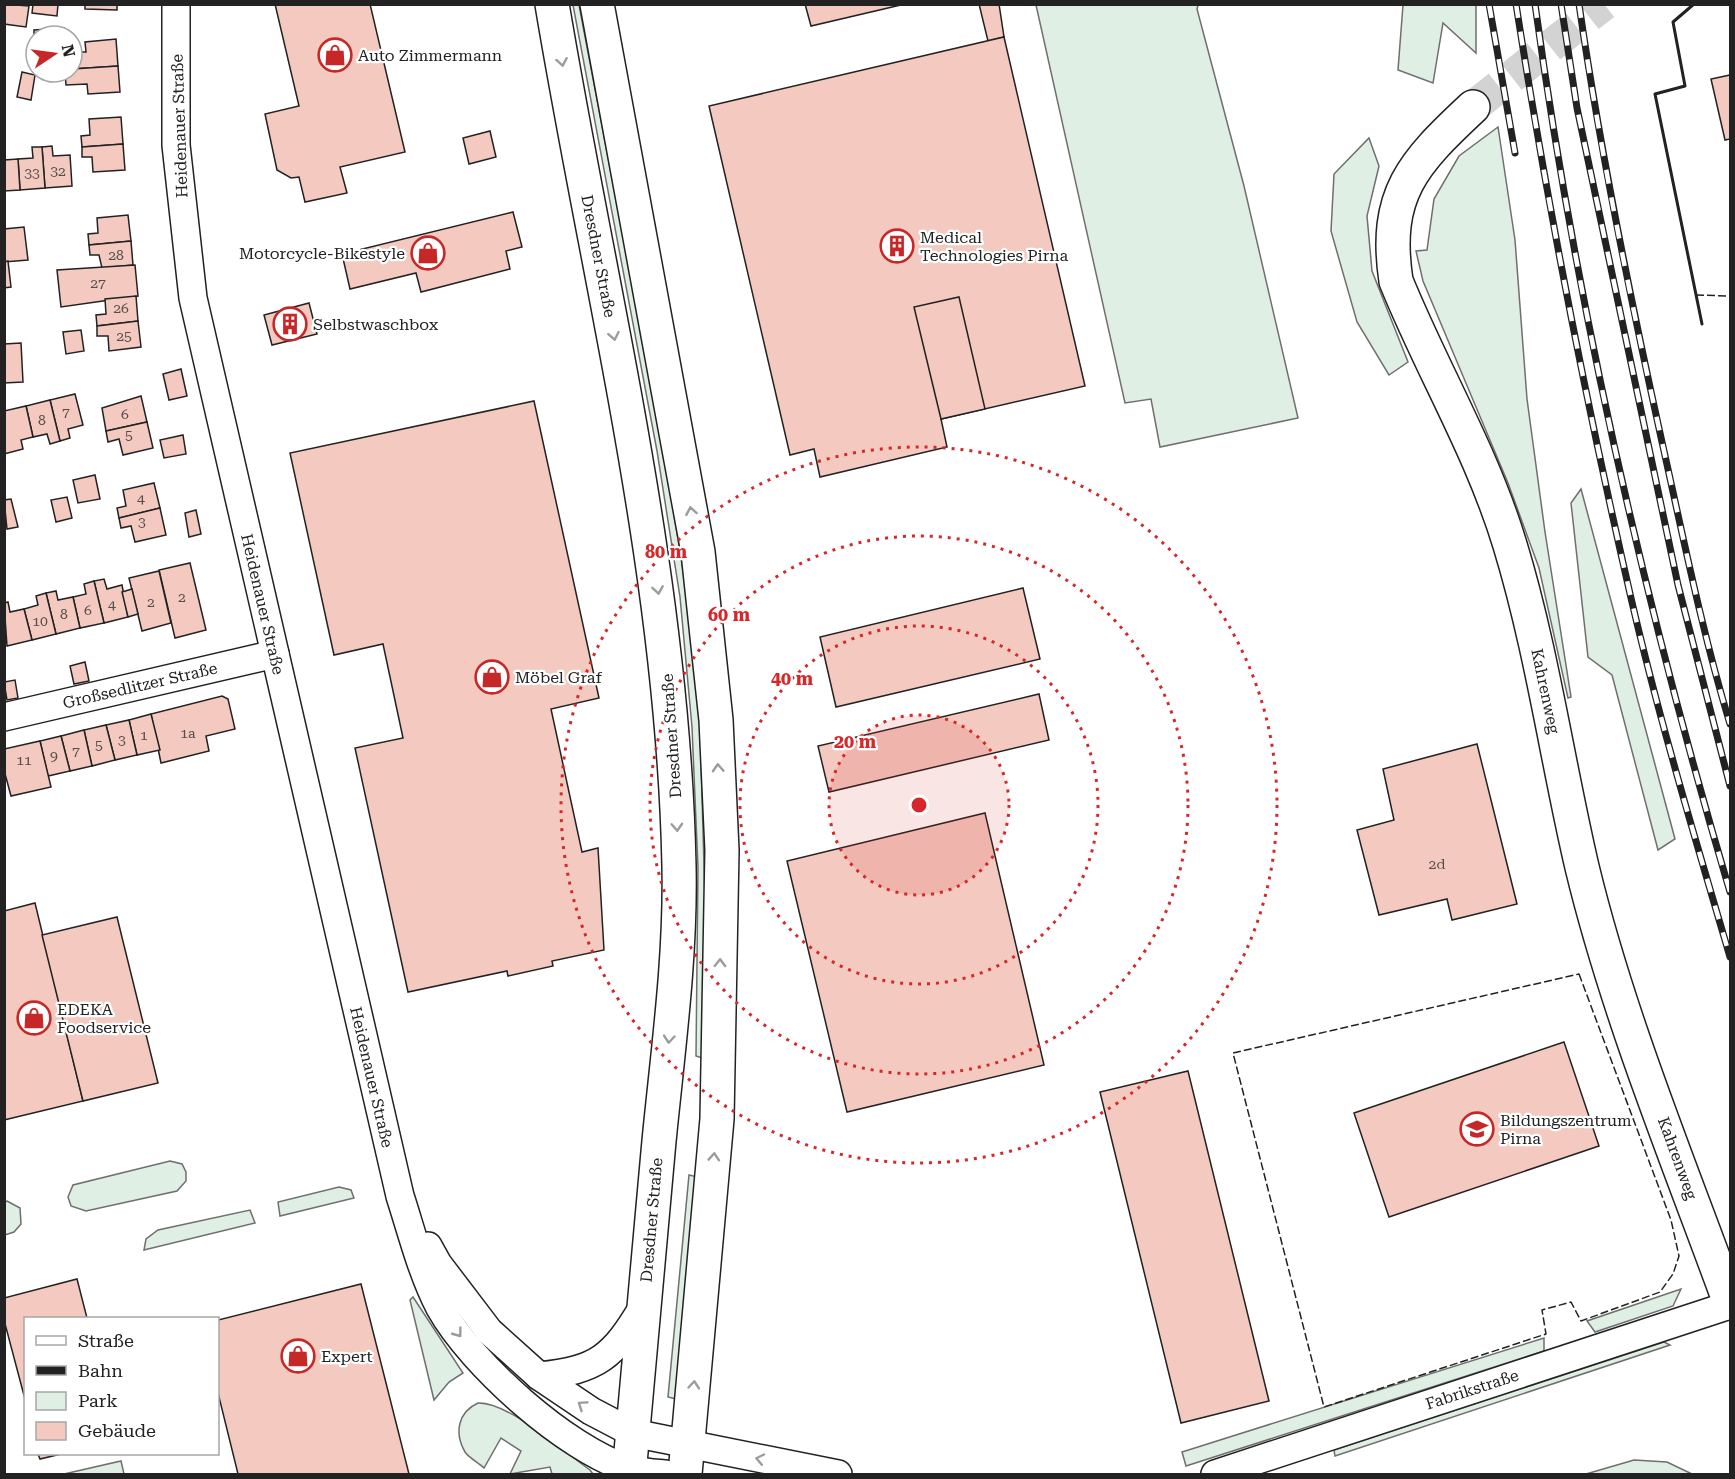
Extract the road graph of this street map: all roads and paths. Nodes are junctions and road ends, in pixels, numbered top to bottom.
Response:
1 (176, 4) edge
2 (552, 4) edge
3 (597, 4) edge
4 (1473, 107) tunnel mouth
5 (274, 654) junction
6 (4, 717) edge
7 (400, 1196) junction
8 (1731, 1304) edge
9 (643, 1307) junction
10 (539, 1376) junction
11 (633, 1433) junction
12 (687, 1459) edge
13 (629, 1472) edge
14 (665, 1474) edge
15 (838, 1474) edge
16 (1215, 1474) edge

1 - 5 street, Heidenauer Straße
2 -> 9 main road, Dresdner Straße
12 -> 3 main road
4 - 8 main road, Kahrenweg
5 - 6 street, Großsedlitzer Straße
5 - 7 street, Heidenauer Straße
7 - 10 street, Heidenauer Straße
7 -> 13 street, Heidenauer Straße
8 - 16 street, Fabrikstraße
9 - 10 street
9 - 11 main road, Dresdner Straße
11 -> 10 street, Heidenauer Straße
11 - 12 street, Heidenauer Straße
11 - 13 main road, Dresdner Straße
15 -> 12 street
13 - 14 street, Heidenauer Straße

